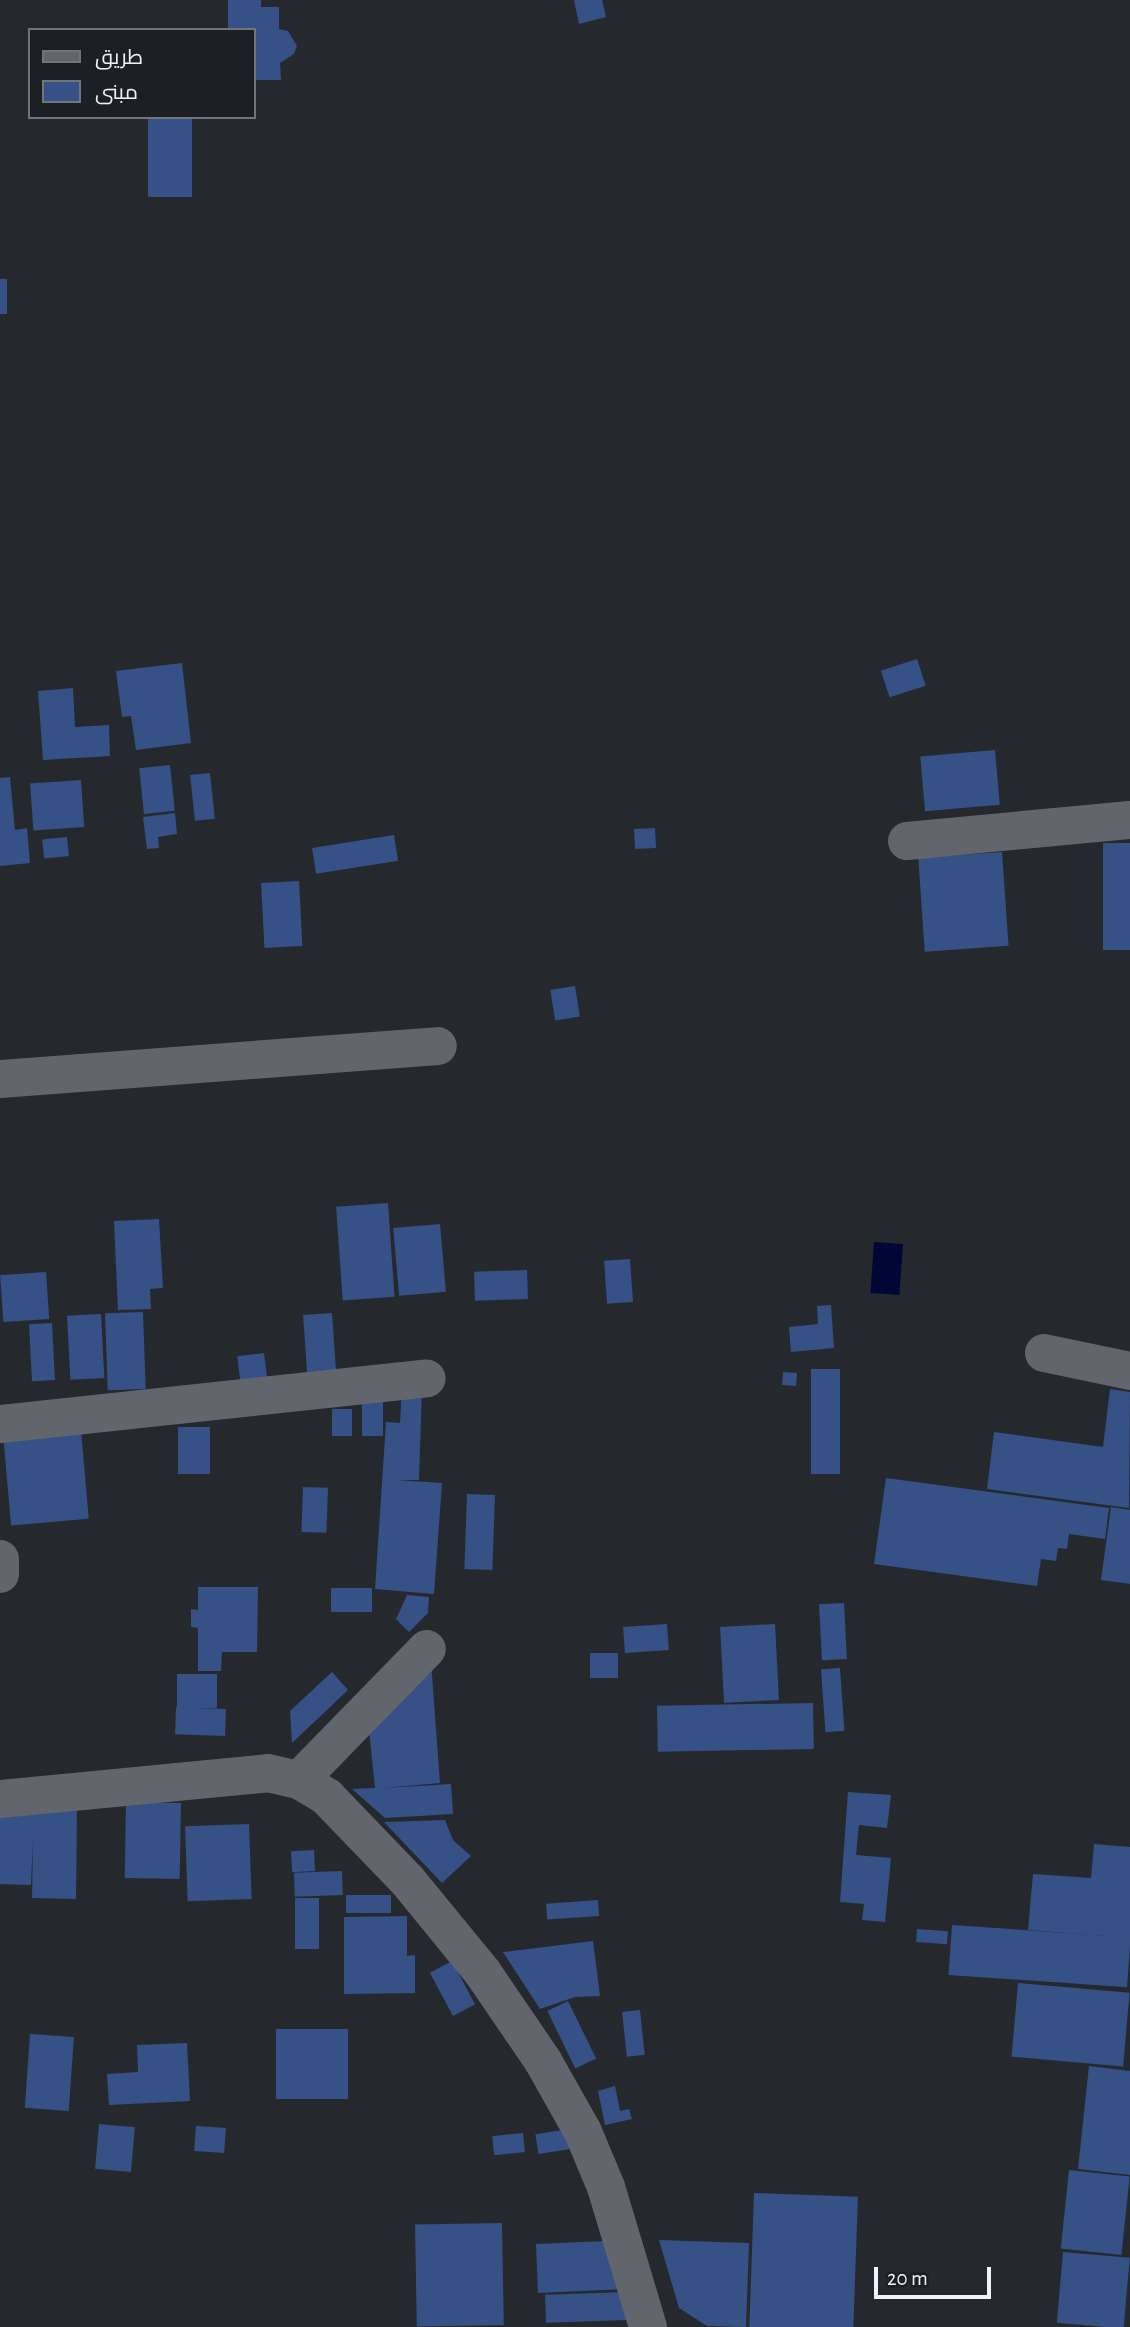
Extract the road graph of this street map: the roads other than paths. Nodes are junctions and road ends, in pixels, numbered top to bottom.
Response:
1 (1130, 820) edge
2 (907, 841) dead end
3 (438, 1046) dead end
4 (0, 1079) edge
5 (1044, 1353) dead end
6 (1130, 1371) edge
7 (427, 1378) dead end
8 (0, 1424) edge
9 (0, 1559) edge
10 (0, 1574) edge
11 (427, 1648) dead end
12 (299, 1780) junction
13 (0, 1799) edge
14 (648, 2327) edge

1 - 2 street
3 - 4 street
5 - 6 street
7 - 8 street
9 - 10 street
11 - 12 street
12 - 13 street
12 - 14 street

